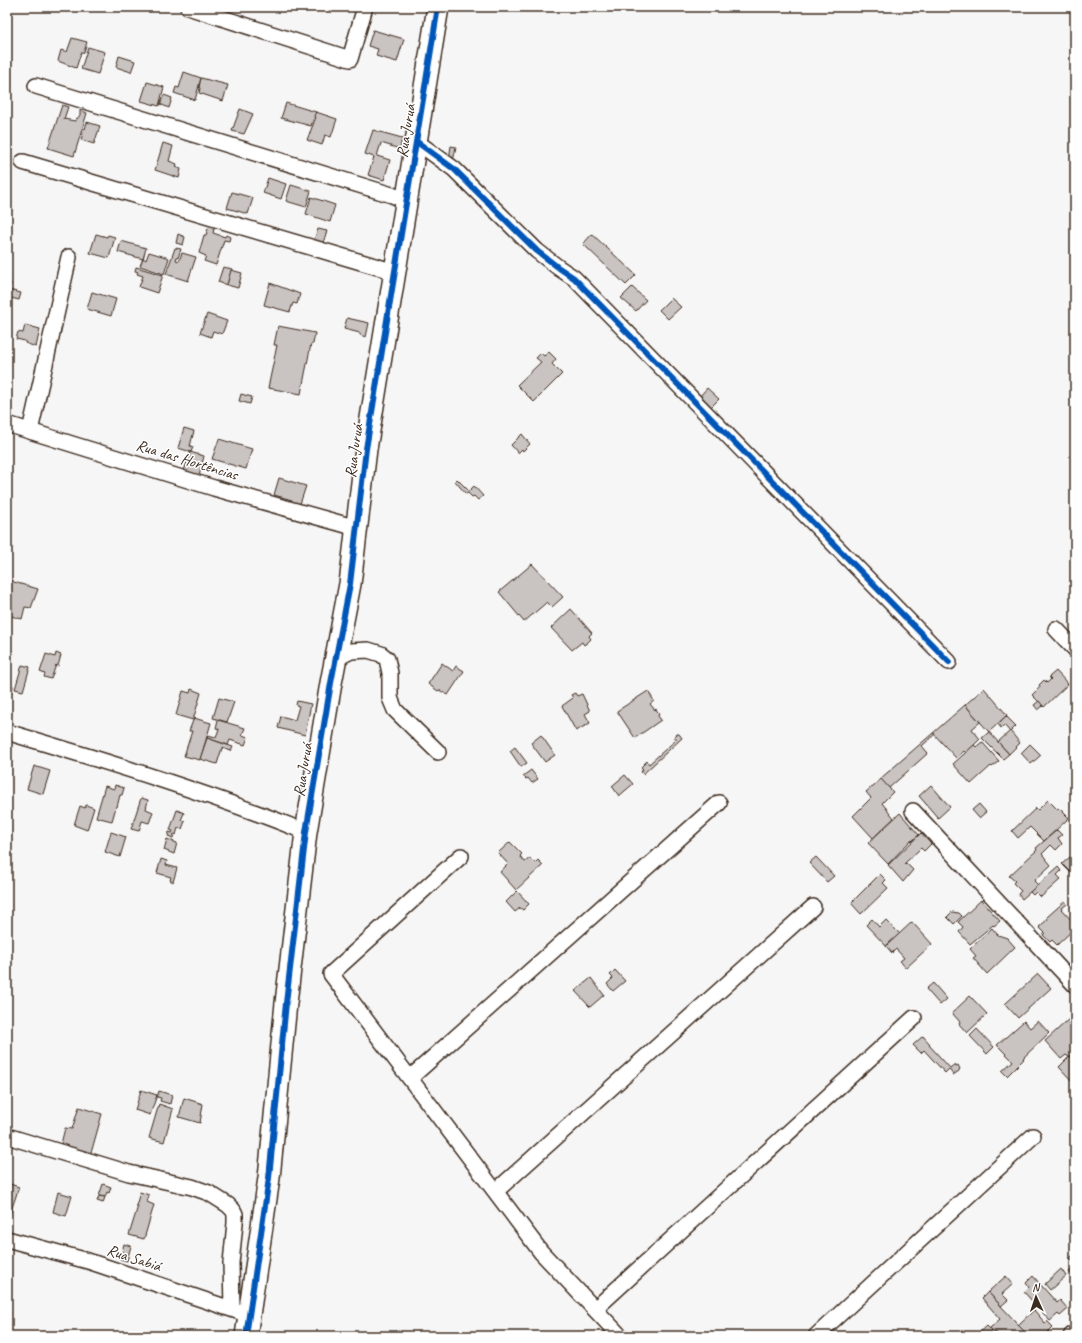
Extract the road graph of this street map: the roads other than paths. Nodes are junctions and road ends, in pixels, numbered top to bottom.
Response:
1 (188, 7) edge
2 (366, 7) edge
3 (438, 7) edge
4 (36, 86) dead end
5 (417, 142) junction
6 (23, 162) dead end
7 (408, 201) junction
8 (69, 257) dead end
9 (395, 272) junction
10 (7, 424) edge
11 (30, 431) junction
12 (357, 528) junction
13 (1056, 629) dead end
14 (1075, 649) edge
15 (335, 661) junction
16 (949, 662) dead end
17 (7, 732) edge
18 (438, 752) dead end
19 (719, 803) dead end
20 (913, 811) dead end
21 (306, 832) junction
22 (461, 856) dead end
23 (813, 906) dead end
24 (1075, 986) edge
25 (914, 1018) dead end
26 (410, 1078) junction
27 (7, 1136) edge
28 (1033, 1136) dead end
29 (496, 1191) junction
30 (7, 1239) edge
31 (595, 1309) junction
32 (240, 1312) junction
33 (1075, 1332) edge
34 (246, 1336) edge
35 (620, 1336) edge
36 (816, 1336) edge
37 (1071, 1336) edge

1 - 2 street
3 - 5 street, Rua Juruá
4 - 7 street
5 - 7 street, Rua Juruá
5 - 16 street
6 - 9 street
7 - 9 street, Rua Juruá
8 - 11 street
9 - 12 street, Rua Juruá
10 - 11 street, Rua das Hortências
11 - 12 street, Rua das Hortências
12 - 15 street, Rua Juruá
13 - 14 street
15 - 18 street
15 - 21 street, Rua Juruá
17 - 21 street
19 - 26 street
20 - 24 street
21 - 32 street, Rua Juruá
22 - 26 street
23 - 29 street
25 - 31 street
26 - 29 street
27 - 32 street
28 - 36 street
29 - 31 street
30 - 32 street, Rua Sabiá
31 - 35 street
32 - 34 street, Rua Juruá
33 - 37 street

